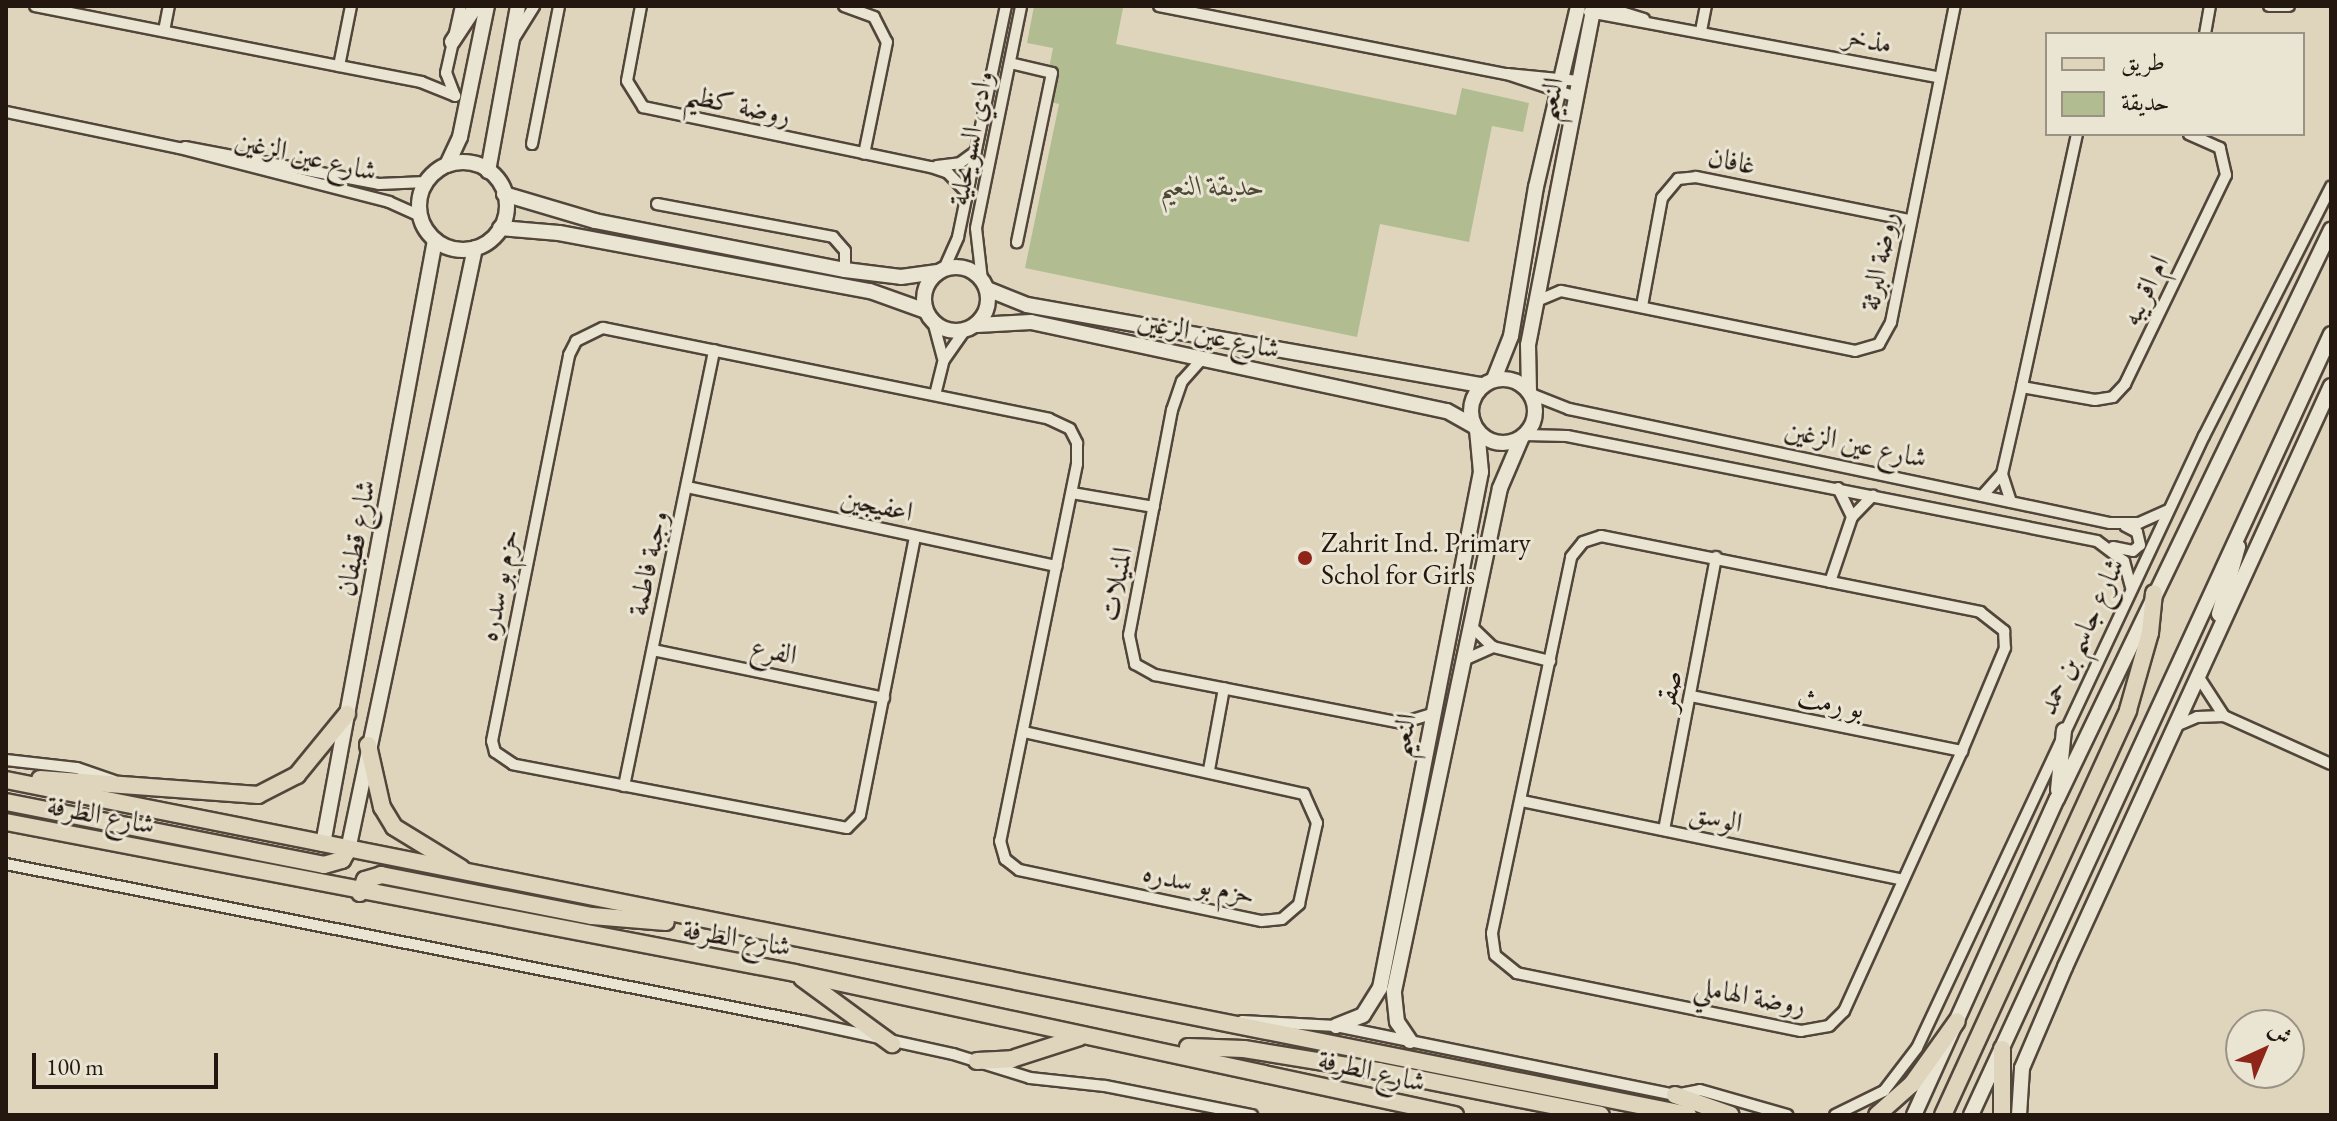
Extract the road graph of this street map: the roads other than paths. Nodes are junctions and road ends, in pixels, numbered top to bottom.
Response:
1 (35, 6) edge
2 (169, 6) edge
3 (351, 6) edge
4 (461, 6) edge
5 (476, 6) edge
6 (487, 6) edge
7 (518, 6) edge
8 (534, 6) edge
9 (559, 6) edge
10 (641, 6) edge
11 (844, 6) edge
12 (1006, 6) edge
13 (1021, 6) edge
14 (1159, 6) edge
15 (1706, 6) edge
16 (1955, 6) edge
17 (2210, 6) edge
18 (2269, 6) edge
19 (2289, 6) edge
20 (1589, 8) edge
21 (164, 31) junction
22 (1701, 31) junction
23 (2205, 32) edge
24 (511, 41) junction
25 (452, 42) junction
26 (1010, 63) junction
27 (339, 66) junction
28 (446, 75) junction
29 (1940, 78) junction
30 (1579, 81) junction
31 (421, 82) junction
32 (1560, 84) junction
33 (455, 96) junction
34 (1576, 97) junction
35 (466, 108) junction
36 (6, 112) edge
37 (2077, 136) edge
38 (2193, 136) edge
39 (532, 144) dead end
40 (179, 148) junction
41 (975, 152) junction
42 (864, 154) junction
43 (447, 165) junction
44 (931, 167) junction
45 (488, 171) junction
46 (426, 182) junction
47 (2331, 187) edge
48 (967, 193) junction
49 (504, 194) junction
50 (657, 204) dead end
51 (420, 216) junction
52 (1910, 220) junction
53 (500, 228) junction
54 (2331, 230) edge
55 (435, 240) junction
56 (1017, 242) dead end
57 (475, 248) junction
58 (845, 270) junction
59 (941, 270) junction
60 (1543, 272) junction
61 (985, 284) junction
62 (1561, 291) junction
63 (1537, 301) junction
64 (1642, 306) junction
65 (929, 316) junction
66 (971, 328) junction
67 (2331, 334) edge
68 (714, 350) junction
69 (1202, 359) junction
70 (944, 360) junction
71 (1488, 382) junction
72 (2331, 386) edge
73 (2022, 387) junction
74 (1530, 393) junction
75 (935, 395) junction
76 (1475, 428) junction
77 (1523, 437) junction
78 (2002, 474) junction
79 (687, 487) junction
80 (1838, 488) junction
81 (1072, 493) junction
82 (1873, 495) junction
83 (1982, 496) junction
84 (2011, 502) junction
85 (1154, 507) junction
86 (2170, 508) junction
87 (1852, 517) junction
88 (2121, 524) junction
89 (915, 537) junction
90 (2238, 538) junction
91 (2113, 547) junction
92 (1716, 557) junction
93 (1057, 566) junction
94 (1830, 582) junction
95 (2131, 590) junction
96 (2154, 593) junction
97 (1471, 626) junction
98 (2216, 635) junction
99 (1493, 647) junction
100 (653, 650) junction
101 (1464, 660) junction
102 (1550, 661) junction
103 (2198, 674) junction
104 (1224, 688) junction
105 (1691, 696) junction
106 (884, 698) junction
107 (347, 714) junction
108 (1432, 714) junction
109 (2224, 716) junction
110 (2174, 727) junction
111 (2064, 730) junction
112 (1024, 732) junction
113 (368, 745) junction
114 (1962, 751) junction
115 (6, 760) edge
116 (2330, 762) edge
117 (2155, 768) junction
118 (1209, 770) junction
119 (6, 780) edge
120 (119, 784) junction
121 (624, 786) junction
122 (2119, 796) junction
123 (2057, 799) junction
124 (1522, 801) junction
125 (6, 802) edge
126 (6, 822) edge
127 (1664, 830) junction
128 (323, 844) junction
129 (348, 850) junction
130 (6, 864) edge
131 (321, 864) junction
132 (488, 880) junction
133 (1902, 880) junction
134 (338, 889) junction
135 (360, 893) junction
136 (707, 922) junction
137 (795, 973) junction
138 (1220, 1020) junction
139 (1957, 1021) junction
140 (1336, 1026) junction
141 (1082, 1036) junction
142 (1410, 1041) junction
143 (892, 1044) junction
144 (1166, 1048) junction
145 (2002, 1049) junction
146 (977, 1061) junction
147 (1675, 1095) junction
148 (1408, 1105) junction
149 (1874, 1108) edge
150 (1252, 1115) edge
151 (1390, 1115) edge
152 (1455, 1115) edge
153 (1601, 1115) edge
154 (1688, 1115) edge
155 (1731, 1115) edge
156 (1787, 1115) edge
157 (1835, 1115) edge
158 (1914, 1115) edge
159 (1943, 1115) edge
160 (1971, 1115) edge
161 (2002, 1115) edge
162 (2019, 1115) edge

1 - 21 street
2 - 21 street
3 - 27 street
4 - 25 street
5 - 25 street
6 - 35 street
7 - 24 street
8 - 24 street
9 - 39 street
10 - 42 street, روضة كظيم
11 - 42 street
12 - 41 street, وادي السويحلية
13 - 26 street, وادي السويحلية
14 - 32 street
15 - 22 street
16 - 29 street, روضة البرثة
17 - 23 street
18 - 19 street
20 - 22 street, مذخر
20 - 30 street, النعيم
20 - 32 street, النعيم
21 - 27 street
22 - 29 street, مذخر
24 - 45 street
25 - 28 street
26 - 56 street
26 - 61 street, وادي السويحلية
27 - 31 street
28 - 31 street
28 - 33 street
29 - 52 street, روضة البرثة
30 - 32 street
30 - 34 street, النعيم
31 - 33 street
32 - 34 street
32 - 71 street, النعيم
33 - 35 street
34 - 60 street, النعيم
35 - 43 street
36 - 40 street, شارع عين الزغين
37 - 73 street
38 - 73 street, ام اقريبه
40 - 46 street, شارع عين الزغين
40 - 51 street, شارع عين الزغين
41 - 44 street, روضة كظيم
41 - 48 street, وادي السويحلية
42 - 44 street, روضة كظيم
43 - 45 street
43 - 46 street
44 - 48 street, روضة كظيم
45 - 49 street
46 - 51 street
47 - 86 street, شارع جاسم بن حمد
48 - 59 street, وادي السويحلية
49 - 53 street
49 - 58 street
50 - 58 street
51 - 55 street
52 - 64 street, غافان
52 - 64 street, روضة البرثة
53 - 57 street
53 - 65 street
54 - 96 street, شارع جاسم بن حمد
55 - 57 street
55 - 107 street, شارع قطيفان
57 - 113 street
58 - 59 street
59 - 61 street
59 - 65 street
60 - 62 street
60 - 63 street, النعيم
61 - 66 street
61 - 71 street, شارع عين الزغين
62 - 63 street
62 - 64 street, روضة البرثة
63 - 74 street, النعيم
65 - 66 street
65 - 70 street
66 - 69 street, شارع عين الزغين
66 - 70 street
67 - 90 street
68 - 75 street, حزم بو سدره
68 - 79 street, وجبة فاطمة
68 - 121 street, حزم بو سدره
69 - 76 street, شارع عين الزغين
69 - 85 street, المنيلات
70 - 75 street
71 - 74 street
71 - 76 street
72 - 98 street
73 - 78 street
74 - 77 street
74 - 83 street, شارع عين الزغين
75 - 81 street, حزم بو سدره
76 - 77 street
76 - 108 street, النعيم
77 - 80 street, شارع عين الزغين
77 - 97 street, النعيم
78 - 83 street
78 - 84 street
79 - 89 street, اعفيجين
79 - 100 street, وجبة فاطمة
80 - 82 street, شارع عين الزغين
80 - 87 street
81 - 85 street
81 - 93 street, حزم بو سدره
82 - 87 street
82 - 91 street, شارع عين الزغين
83 - 84 street, شارع عين الزغين
84 - 88 street, شارع عين الزغين
85 - 104 street, المنيلات
86 - 88 street, شارع عين الزغين
86 - 95 street, شارع جاسم بن حمد
87 - 94 street
88 - 91 street
89 - 93 street, اعفيجين
89 - 106 street, حزم بو سدره
90 - 98 street
90 - 122 street
91 - 95 street
92 - 94 street, روضة الهاملي
92 - 102 street, روضة الهاملي
92 - 105 street, صقر
93 - 112 street, حزم بو سدره
94 - 114 street, روضة الهاملي
95 - 111 street, شارع جاسم بن حمد
96 - 123 street, شارع جاسم بن حمد
96 - 159 main road
97 - 99 street
97 - 101 street, النعيم
98 - 103 street
99 - 101 street
99 - 102 street
100 - 106 street, الفرع
100 - 121 street, وجبة فاطمة
101 - 142 street, النعيم
102 - 124 street, روضة الهاملي
103 - 109 street
103 - 110 street
104 - 108 street, المنيلات
104 - 118 street
105 - 114 street, بو رمث
105 - 127 street, صقر
106 - 121 street, حزم بو سدره
107 - 120 main road
107 - 128 street, شارع قطيفان
108 - 140 street, النعيم
109 - 110 street
109 - 116 street
110 - 117 street
111 - 123 street
111 - 149 street, شارع جاسم بن حمد
112 - 118 street, حزم بو سدره
112 - 118 street, حزم بو سدره
113 - 129 street
113 - 132 main road
114 - 133 street, روضة الهاملي
115 - 120 street, شارع الطرفة
117 - 122 street
117 - 162 street
119 - 120 main road
119 - 128 main road, شارع الطرفة
122 - 145 street
123 - 139 street, شارع جاسم بن حمد
124 - 127 street, الوسق
124 - 133 street, روضة الهاملي
125 - 131 main road
126 - 134 main road, شارع الطرفة
127 - 133 street, الوسق
128 - 129 main road, شارع الطرفة
128 - 131 main road
129 - 131 main road
129 - 132 main road, شارع الطرفة
130 - 143 street
131 - 134 main road
132 - 136 main road, شارع الطرفة
134 - 135 main road, شارع الطرفة
135 - 136 main road
135 - 137 main road, شارع الطرفة
136 - 138 main road, شارع الطرفة
137 - 141 main road, شارع الطرفة
137 - 143 main road
138 - 140 street, شارع الطرفة
138 - 154 main road, شارع الطرفة
139 - 149 main road
139 - 158 street, شارع جاسم بن حمد
140 - 142 street, شارع الطرفة
141 - 144 main road, شارع الطرفة
141 - 146 main road
142 - 147 street, شارع الطرفة
143 - 146 street
144 - 148 main road, شارع الطرفة
144 - 153 main road
145 - 160 street
145 - 161 main road
146 - 150 street
147 - 155 main road
147 - 156 street, شارع الطرفة
148 - 151 main road
148 - 152 main road, شارع الطرفة
149 - 157 street

